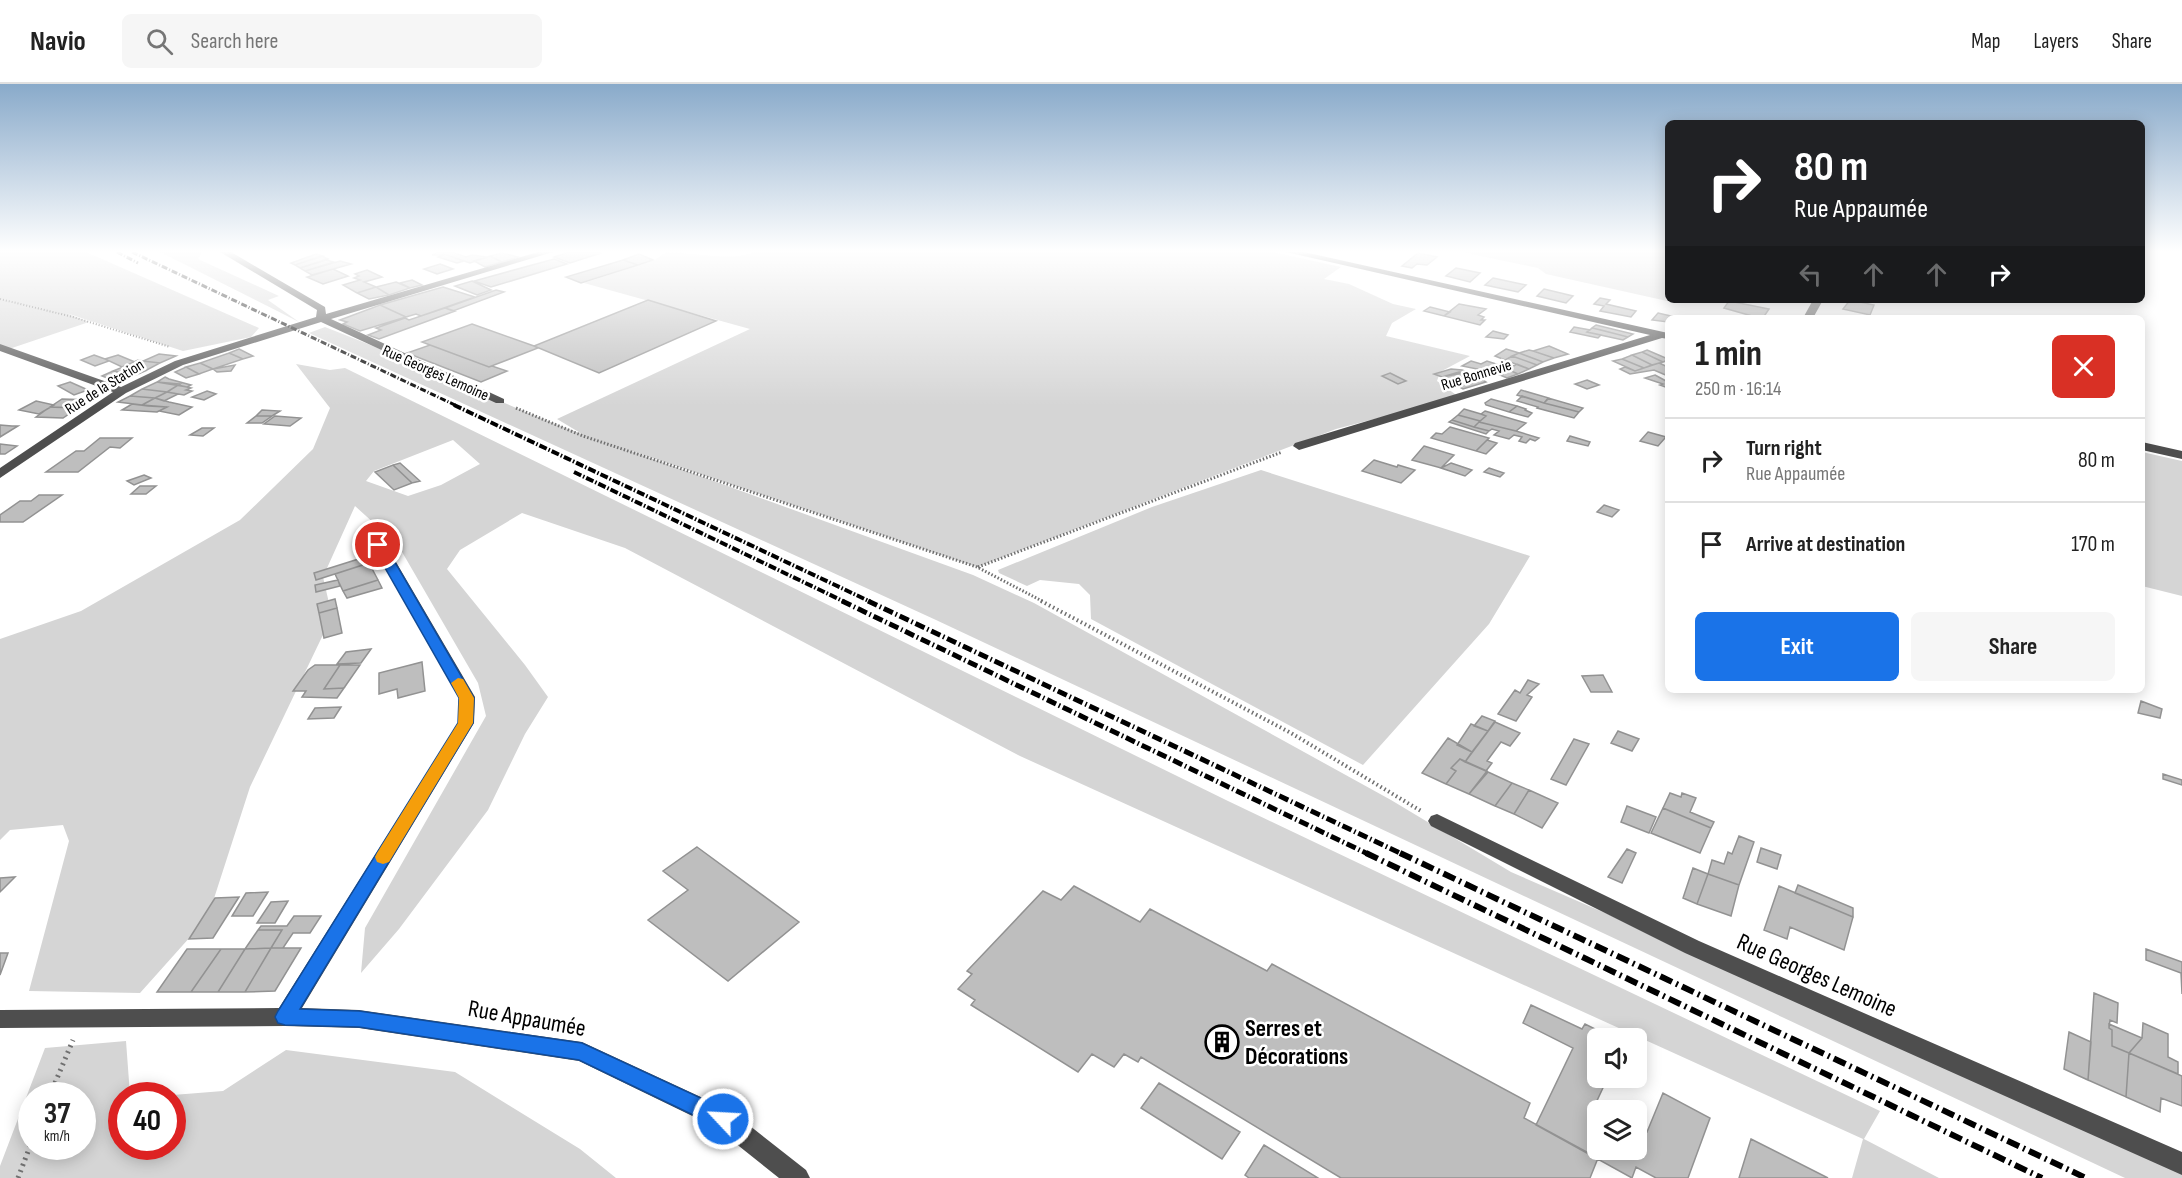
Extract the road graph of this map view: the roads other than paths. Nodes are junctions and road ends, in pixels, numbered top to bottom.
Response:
1 (312, 303) edge
2 (372, 303) edge
3 (1521, 303) edge
4 (321, 318) junction
5 (1665, 335) edge
6 (0, 347) edge
7 (122, 391) junction
8 (500, 401) road end
9 (1299, 446) road end
10 (2145, 447) edge
11 (2182, 455) edge
12 (0, 474) edge
13 (378, 545) dead end
14 (1437, 821) road end
15 (285, 1017) junction
16 (0, 1019) edge
17 (2182, 1164) edge
18 (798, 1178) edge

1 - 4 street, Rue Georges Lemoine
2 - 4 street, Rue de la Station
3 - 5 street, Rue Bonnevie
4 - 7 street, Rue de la Station
4 - 8 street, Rue Georges Lemoine
5 - 9 street, Rue Bonnevie
6 - 7 street
7 - 12 street, Rue de la Station
10 - 11 street
13 - 15 street
14 - 17 street, Rue Georges Lemoine
15 - 16 street, Rue Appaumée
15 - 18 street, Rue Appaumée

